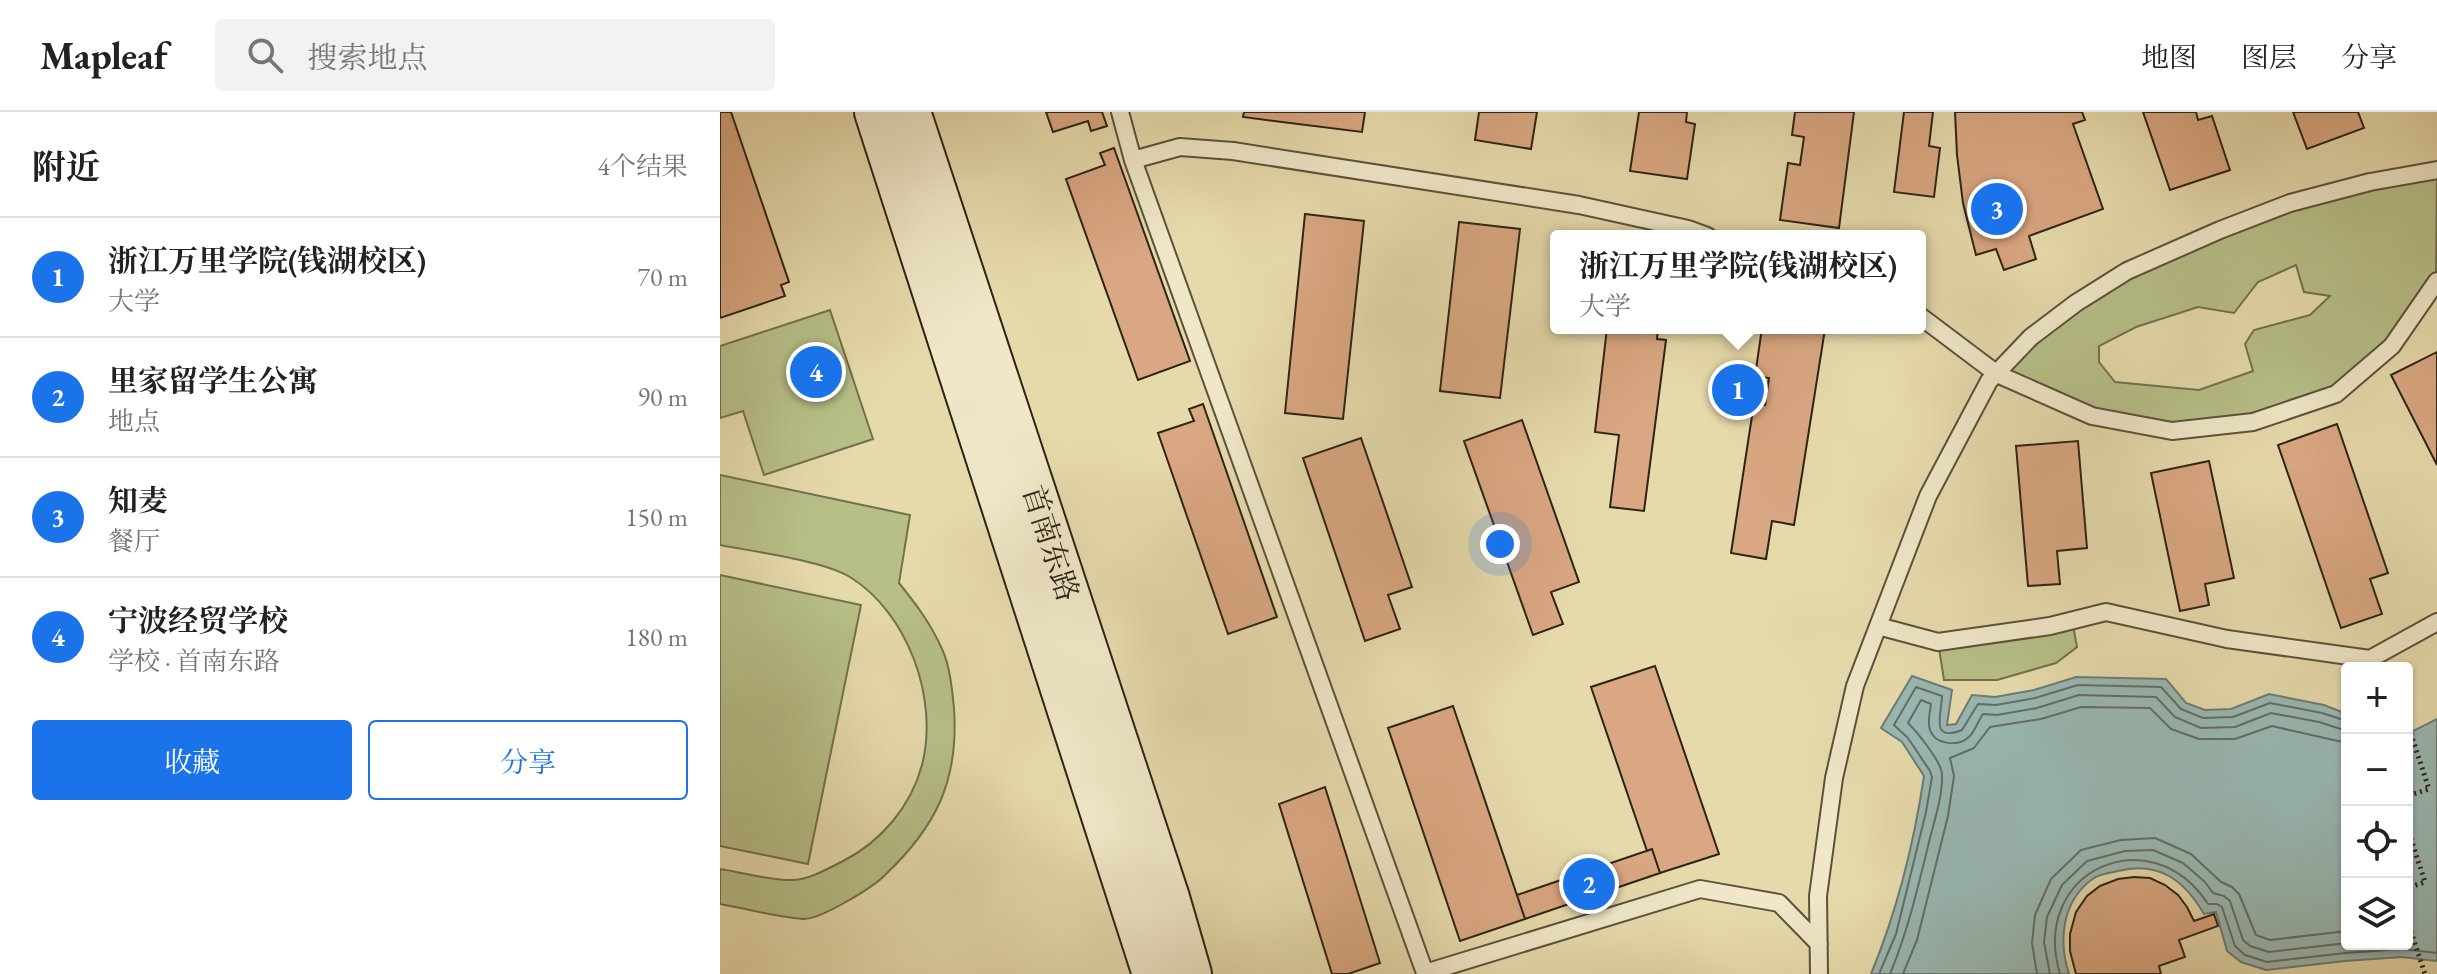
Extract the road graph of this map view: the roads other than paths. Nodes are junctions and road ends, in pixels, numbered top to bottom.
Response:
1 (876, 112) edge
2 (909, 112) edge
3 (1120, 112) edge
4 (1133, 160) junction
5 (2437, 170) edge
6 (1691, 230) edge
7 (2437, 281) edge
8 (1926, 321) edge
9 (1997, 374) junction
10 (2437, 622) edge
11 (1878, 626) junction
12 (1819, 944) junction
13 (1154, 974) edge
14 (1190, 974) edge
15 (1819, 974) edge

1 - 13 main road, 首南东路
2 - 14 main road, 首南东路
3 - 4 lane
4 - 6 lane
4 - 12 lane
5 - 9 lane
7 - 9 lane
8 - 9 lane
9 - 11 lane
10 - 11 lane
11 - 12 lane
12 - 15 lane

